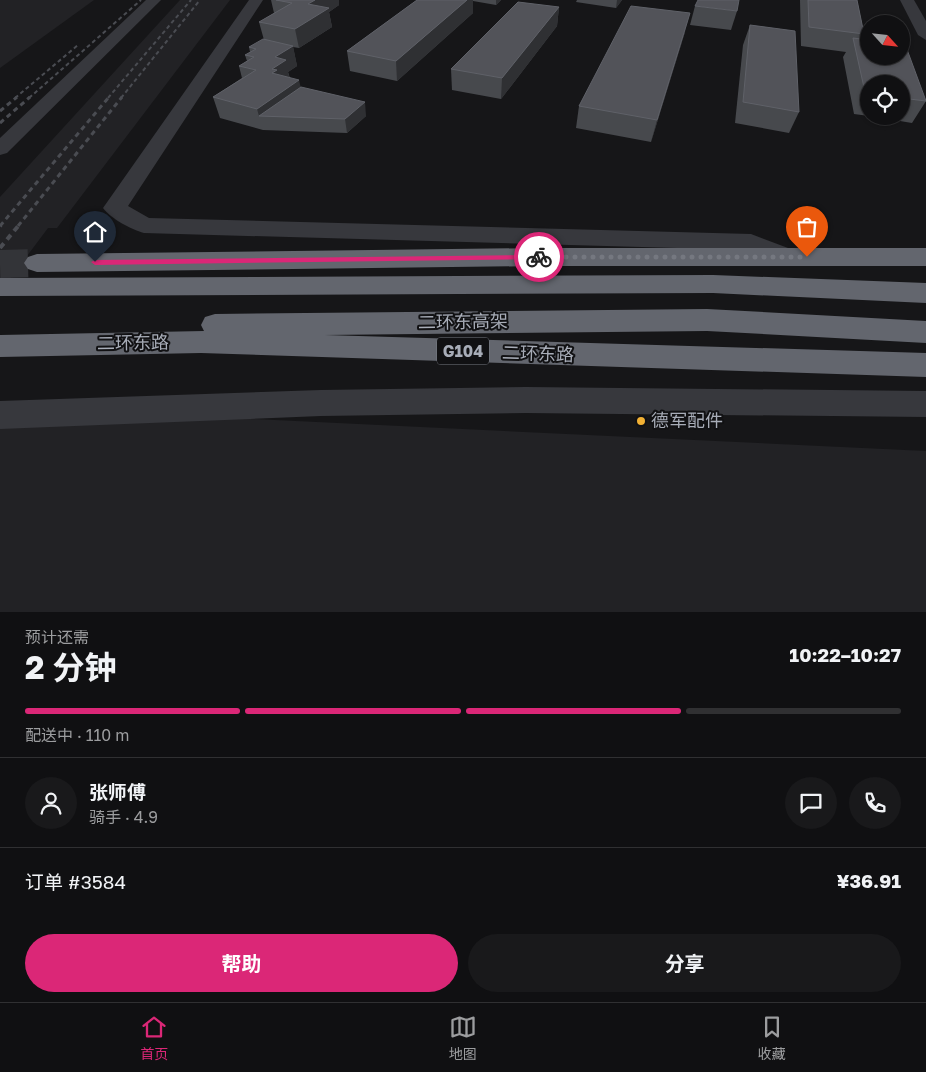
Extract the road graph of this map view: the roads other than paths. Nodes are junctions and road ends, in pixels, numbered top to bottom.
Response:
1 (154, 0) edge
2 (256, 0) edge
3 (908, 0) edge
4 (926, 35) edge
5 (0, 149) edge
6 (787, 257) junction
7 (926, 257) edge
8 (37, 263) tunnel mouth
9 (0, 287) edge
10 (926, 293) edge
11 (0, 327) edge
12 (926, 332) edge
13 (0, 346) edge
14 (926, 365) edge
15 (926, 404) edge
16 (0, 415) edge

1 - 5 street
2 - 6 street
3 - 4 street
6 - 7 highway
6 - 8 highway
9 - 10 highway, 二环东高架
11 - 12 highway, 二环东高架
13 - 14 highway, 二环东路 / G104
15 - 16 street

